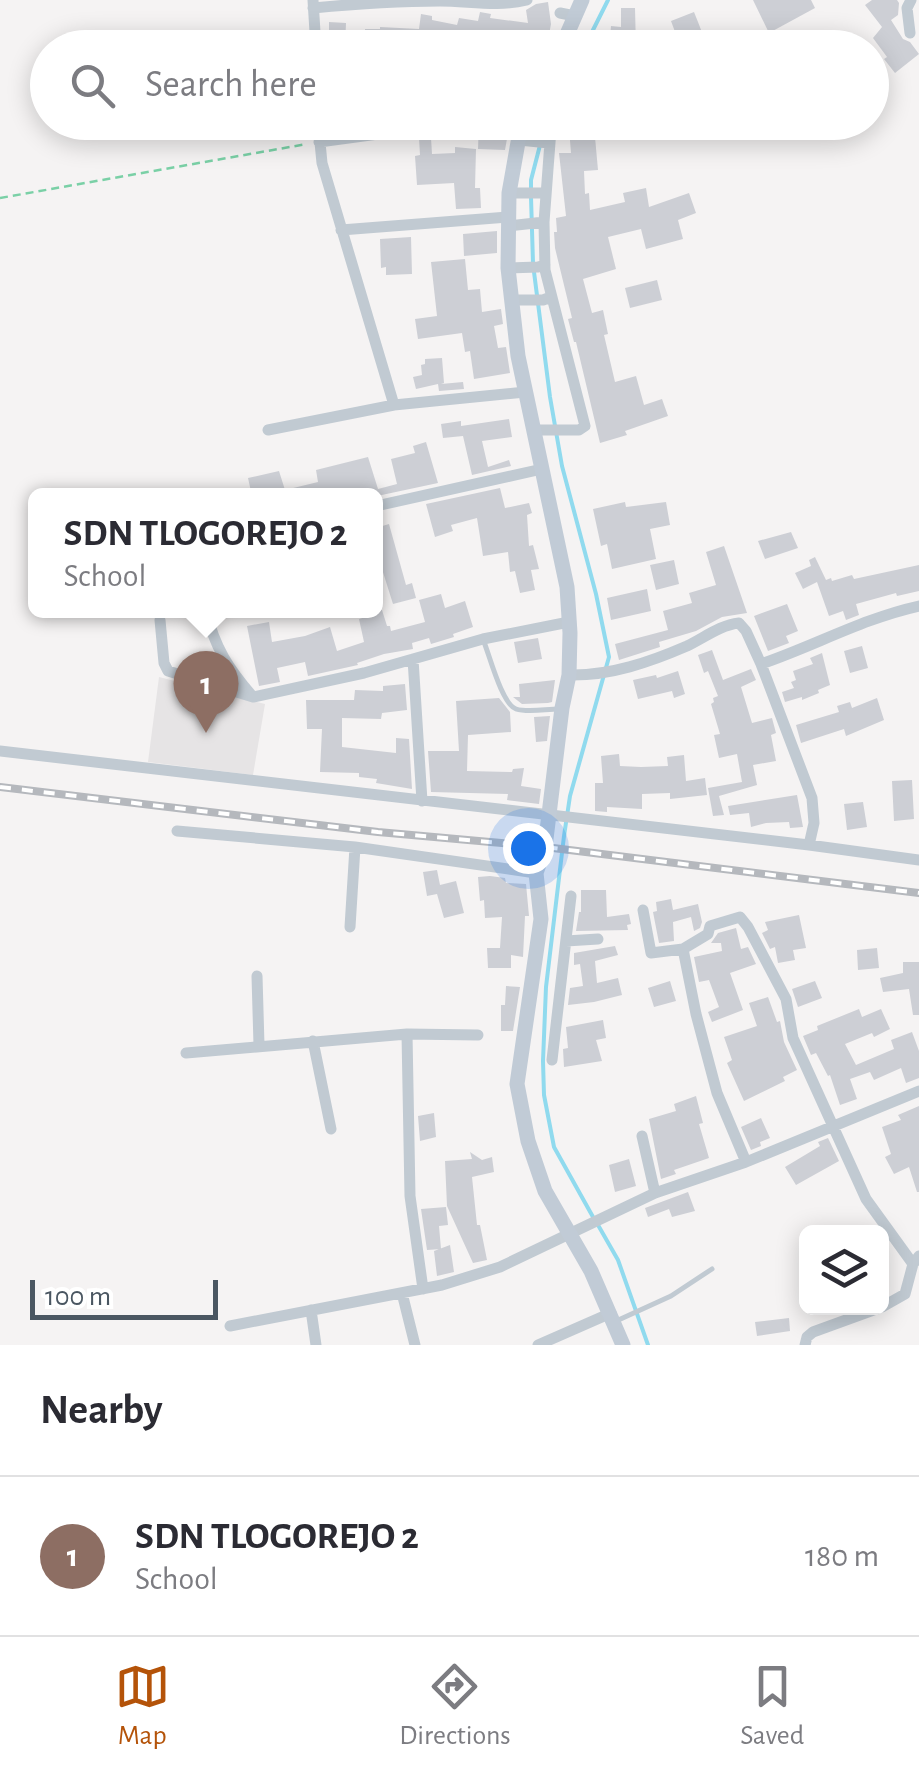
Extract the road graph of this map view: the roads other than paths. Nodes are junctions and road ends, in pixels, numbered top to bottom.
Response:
1 (910, 0) edge
2 (452, 1) edge
3 (521, 1) edge
4 (313, 4) edge
5 (315, 30) edge
6 (910, 34) dead end
7 (334, 140) edge
8 (548, 140) edge
9 (523, 141) joint
10 (319, 142) joint
11 (547, 143) junction
12 (514, 193) junction
13 (541, 193) junction
14 (542, 222) junction
15 (511, 223) junction
16 (341, 230) junction
17 (541, 266) junction
18 (513, 268) junction
19 (547, 299) junction
20 (515, 300) junction
21 (525, 392) junction
22 (394, 405) junction
23 (268, 430) dead end
24 (540, 430) junction
25 (542, 469) junction
26 (383, 504) edge
27 (919, 606) edge
28 (208, 618) edge
29 (160, 620) dead end
30 (570, 622) junction
31 (483, 639) junction
32 (413, 659) junction
33 (761, 664) junction
34 (569, 675) junction
35 (253, 698) junction
36 (562, 708) junction
37 (0, 751) edge
38 (422, 801) junction
39 (548, 816) junction
40 (177, 831) dead end
41 (808, 845) junction
42 (355, 847) junction
43 (919, 860) edge
44 (536, 873) junction
45 (571, 896) dead end
46 (643, 910) dead end
47 (542, 918) junction
48 (563, 921) junction
49 (350, 927) dead end
50 (598, 939) dead end
51 (566, 941) junction
52 (683, 950) junction
53 (257, 976) dead end
54 (407, 1034) junction
55 (478, 1035) dead end
56 (313, 1041) junction
57 (259, 1045) junction
58 (186, 1052) dead end
59 (552, 1060) dead end
60 (919, 1091) edge
61 (832, 1126) junction
62 (331, 1130) dead end
63 (642, 1136) dead end
64 (746, 1162) junction
65 (655, 1192) junction
66 (576, 1231) junction
67 (916, 1260) edge
68 (712, 1268) dead end
69 (423, 1288) junction
70 (402, 1293) junction
71 (889, 1302) edge
72 (311, 1310) junction
73 (859, 1315) edge
74 (617, 1316) junction
75 (230, 1326) dead end
76 (316, 1345) edge
77 (415, 1345) edge
78 (538, 1345) edge
79 (624, 1345) edge
80 (805, 1345) edge

1 - 6 street
2 - 3 street
2 - 4 street
4 - 5 street
7 - 10 street
8 - 11 street
9 - 11 street
9 - 12 main road
10 - 16 street
11 - 13 street
12 - 13 street
12 - 15 main road
13 - 14 street
14 - 15 street
14 - 17 street
15 - 16 street
15 - 18 main road
16 - 22 street
17 - 18 street
17 - 19 street
18 - 20 main road
19 - 20 street
19 - 24 street
20 - 21 main road
21 - 22 street
21 - 24 main road
22 - 23 street
24 - 25 main road
25 - 26 street
25 - 30 main road
27 - 33 street
28 - 35 street
29 - 35 street
30 - 31 street
30 - 34 main road
31 - 32 street
31 - 36 lane
32 - 35 street
32 - 38 street
33 - 34 street
33 - 41 street
34 - 36 main road
36 - 39 main road
37 - 38 street
38 - 39 street
39 - 41 street
39 - 44 main road
40 - 42 street
41 - 43 street
42 - 44 street
42 - 49 street
44 - 47 main road
45 - 48 street
46 - 52 street
47 - 48 street
47 - 66 main road
48 - 51 street
50 - 51 street
51 - 59 street
52 - 61 street
52 - 64 street
53 - 57 street
54 - 55 street
54 - 56 street
54 - 69 street
56 - 57 street
56 - 62 street
57 - 58 street
60 - 61 street
61 - 64 street
61 - 67 street
63 - 65 street
64 - 65 street
65 - 66 street
66 - 69 street
66 - 74 main road
67 - 71 street
68 - 74 lane
69 - 70 street
70 - 72 street
70 - 77 street
72 - 75 street
72 - 76 street
73 - 80 street
74 - 78 street
74 - 79 main road

